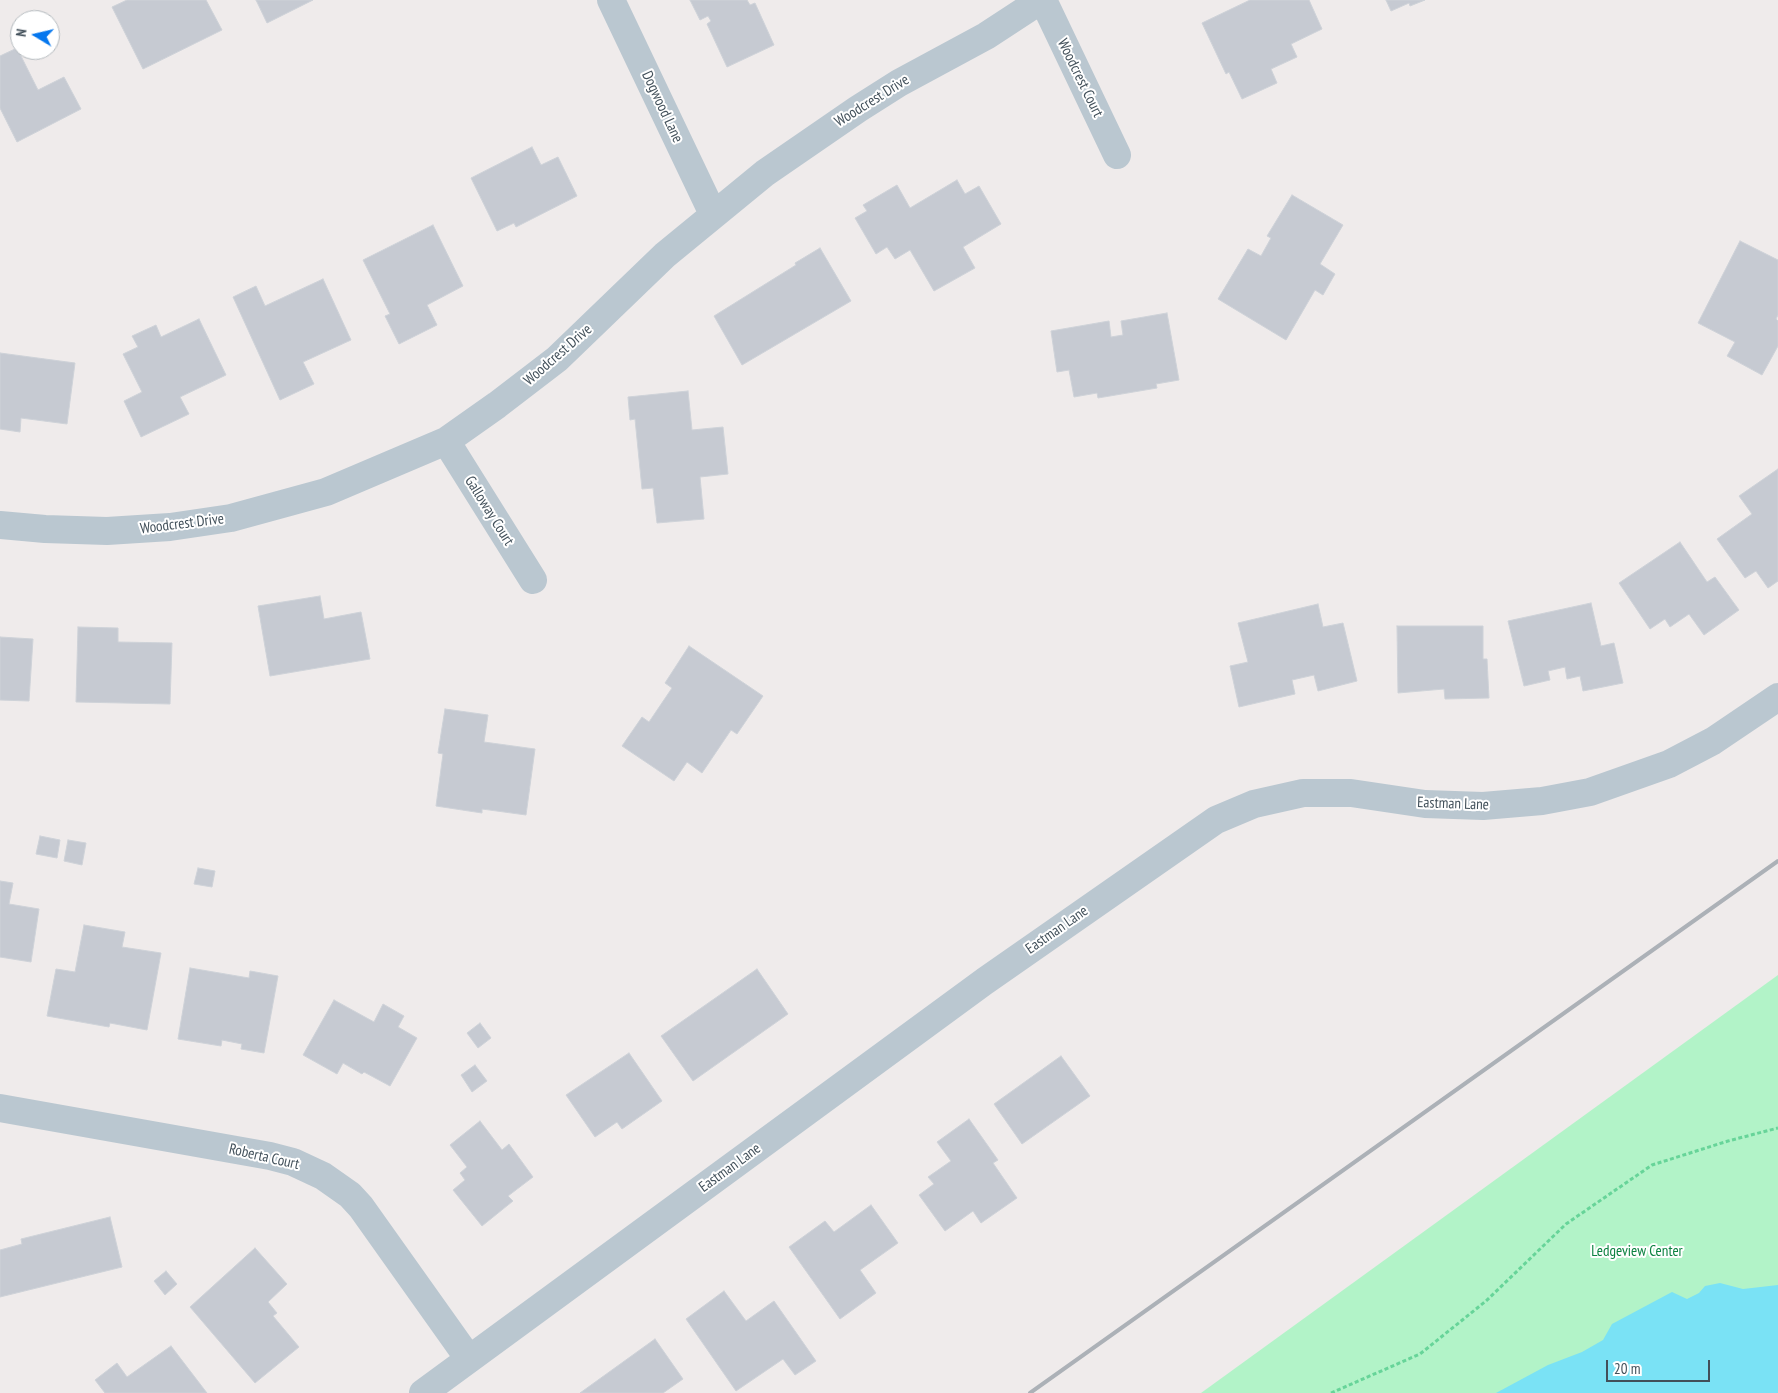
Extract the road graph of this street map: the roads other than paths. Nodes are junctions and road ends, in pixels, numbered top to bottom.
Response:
1 (611, 0) edge
2 (1042, 0) edge
3 (1118, 155) dead end
4 (713, 214) junction
5 (446, 441) junction
6 (0, 524) edge
7 (533, 580) dead end
8 (1778, 697) edge
9 (0, 1108) edge
10 (469, 1359) junction
11 (423, 1393) edge

1 - 4 street, Dogwood Lane
2 - 3 street, Woodcrest Court
2 - 4 street, Woodcrest Drive
4 - 5 street, Woodcrest Drive
5 - 6 street, Woodcrest Drive
5 - 7 street, Galloway Court
8 - 10 street, Eastman Lane
9 - 10 street, Roberta Court
10 - 11 street, Eastman Lane

